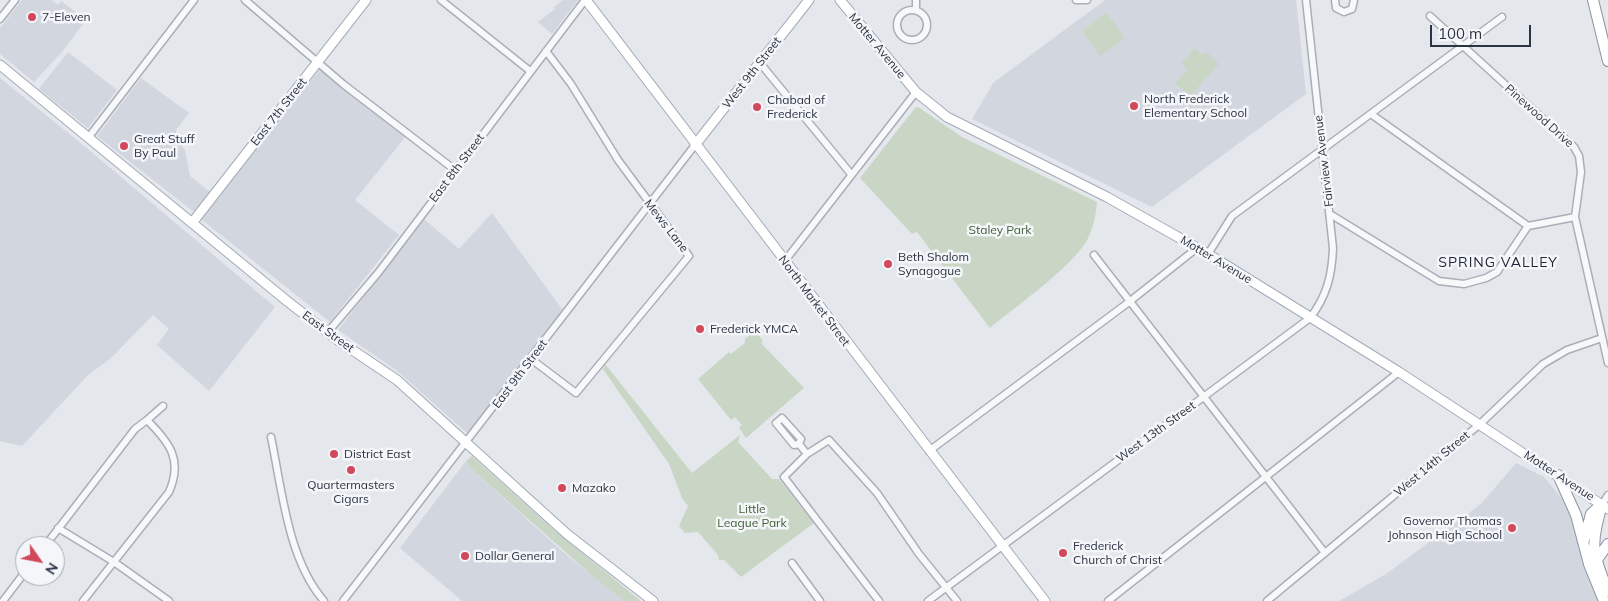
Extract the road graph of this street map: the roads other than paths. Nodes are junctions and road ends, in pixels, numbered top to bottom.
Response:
1 (15, 0) edge
2 (194, 0) edge
3 (245, 0) edge
4 (366, 0) edge
5 (441, 0) edge
6 (585, 0) edge
7 (809, 0) edge
8 (840, 0) edge
9 (916, 0) edge
10 (1076, 0) edge
11 (1087, 0) edge
12 (1306, 0) edge
13 (1335, 0) edge
14 (1356, 0) edge
15 (1593, 0) edge
16 (916, 10) junction
17 (1430, 16) dead end
18 (1502, 17) dead end
19 (0, 19) edge
20 (1461, 46) junction
21 (546, 51) junction
22 (1608, 61) edge
23 (318, 62) junction
24 (760, 63) junction
25 (0, 65) edge
26 (530, 71) junction
27 (916, 92) junction
28 (1371, 114) junction
29 (88, 138) junction
30 (695, 145) junction
31 (1322, 148) junction
32 (455, 170) junction
33 (851, 174) junction
34 (649, 205) junction
35 (1330, 214) junction
36 (1575, 217) junction
37 (192, 223) junction
38 (1528, 226) junction
39 (1197, 248) junction
40 (1208, 254) junction
41 (1094, 255) dead end
42 (784, 262) junction
43 (1129, 302) junction
44 (1310, 318) junction
45 (327, 333) junction
46 (1602, 338) junction
47 (531, 359) junction
48 (1608, 363) edge
49 (1399, 372) junction
50 (1204, 396) junction
51 (163, 406) dead end
52 (147, 420) junction
53 (1480, 424) junction
54 (272, 437) dead end
55 (467, 442) junction
56 (799, 444) dead end
57 (929, 451) junction
58 (807, 454) junction
59 (1558, 475) junction
60 (1266, 478) junction
61 (1608, 495) edge
62 (1605, 507) edge
63 (58, 528) junction
64 (52, 536) edge
65 (1583, 541) junction
66 (1608, 544) edge
67 (1002, 546) junction
68 (1325, 554) junction
69 (1596, 561) junction
70 (114, 562) junction
71 (792, 563) dead end
72 (15, 585) edge
73 (946, 587) junction
74 (1608, 591) edge
75 (1044, 600) edge
76 (3, 601) edge
77 (83, 601) edge
78 (169, 601) edge
79 (324, 601) edge
80 (343, 601) edge
81 (653, 601) edge
82 (820, 601) edge
83 (879, 601) edge
84 (928, 601) edge
85 (957, 601) edge
86 (1108, 601) edge
87 (1267, 601) edge
88 (1604, 601) edge

1 - 19 street
2 - 29 street
3 - 23 street
4 - 23 main road, East 7th Street
5 - 26 street
6 - 21 street, East 8th Street
6 - 30 main road, North Market Street
7 - 24 main road, West 9th Street
8 - 27 main road, Motter Avenue
9 - 16 street
10 - 11 street
12 - 31 street, Fairview Avenue
13 - 14 street
15 - 22 highway
16 - 16 street
17 - 20 street, Pinewood Drive
18 - 20 street
20 - 28 street
20 - 36 street, Pinewood Drive
21 - 26 street, East 8th Street
21 - 34 street, Mews Lane
23 - 32 street
23 - 37 main road, East 7th Street
24 - 30 main road, West 9th Street
24 - 33 street
25 - 29 main road, East Street
26 - 32 street, East 8th Street
27 - 33 street
27 - 39 main road, Motter Avenue
28 - 31 street
28 - 38 street
29 - 37 main road, East Street
30 - 34 street, East 9th Street
30 - 42 main road, North Market Street
31 - 35 street, Fairview Avenue
31 - 40 street
32 - 45 street, East 8th Street
33 - 42 street
34 - 47 street, East 9th Street
34 - 47 street, Mews Lane
35 - 38 street
35 - 44 street, Fairview Avenue
36 - 38 street
36 - 46 street, Pinewood Drive
37 - 45 main road, East Street
39 - 40 main road, Motter Avenue
39 - 43 street
40 - 44 main road, Motter Avenue
41 - 43 street
42 - 57 main road, North Market Street
43 - 50 street
43 - 57 street
44 - 49 main road, Motter Avenue
44 - 50 street, West 13th Street
45 - 55 main road, East Street
46 - 48 street, Pinewood Drive
46 - 53 street, West 14th Street
47 - 55 street, East 9th Street
49 - 53 main road, Motter Avenue
49 - 60 street
50 - 60 street
50 - 67 street, West 13th Street
51 - 52 street
52 - 63 street
52 - 70 street
53 - 59 main road, Motter Avenue
53 - 68 street, West 14th Street
54 - 79 street
55 - 80 street, East 9th Street
55 - 81 main road, East Street
56 - 58 street
57 - 67 main road, North Market Street
58 - 73 street
58 - 83 street
59 - 62 main road, Motter Avenue
59 - 65 highway
60 - 68 street
60 - 86 street
61 - 62 street
62 - 65 highway
62 - 69 highway
63 - 64 street
63 - 70 street
65 - 88 highway
66 - 69 highway
67 - 73 street, West 13th Street
67 - 75 main road, North Market Street
68 - 87 street, West 14th Street
69 - 74 highway
70 - 77 street
70 - 78 street
71 - 82 street
72 - 76 street
73 - 84 street, West 13th Street
73 - 85 street

